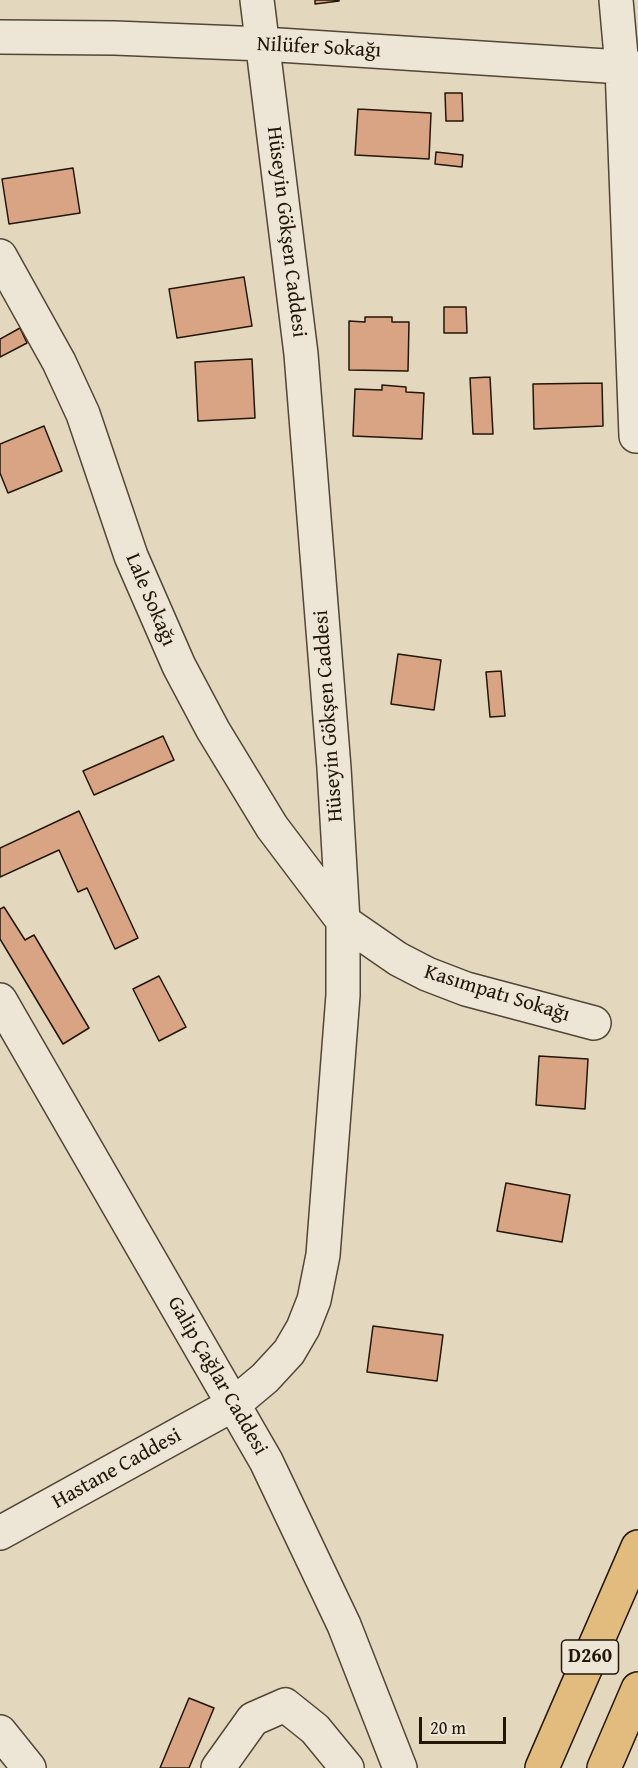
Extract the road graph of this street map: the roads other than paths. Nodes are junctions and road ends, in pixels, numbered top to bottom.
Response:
1 (257, 0) edge
2 (616, 0) edge
3 (0, 37) edge
4 (263, 44) junction
5 (630, 68) edge
6 (0, 256) edge
7 (636, 436) dead end
8 (343, 921) junction
9 (0, 1000) edge
10 (594, 1023) dead end
11 (10, 1042) edge
12 (234, 1404) junction
13 (0, 1533) edge
14 (638, 1547) edge
15 (638, 1689) edge
16 (0, 1732) edge
17 (29, 1768) edge
18 (218, 1768) edge
19 (347, 1768) edge
20 (400, 1768) edge
21 (542, 1768) edge
22 (604, 1768) edge

1 - 4 street, Hüseyin Gökşen Caddesi
2 - 5 street
3 - 4 street, Nilüfer Sokağı
4 - 5 street, Nilüfer Sokağı
4 - 8 street, Hüseyin Gökşen Caddesi
5 - 7 street
6 - 8 street, Lale Sokağı
8 - 10 street, Kasımpatı Sokağı
8 - 12 street, Hüseyin Gökşen Caddesi
9 - 11 street, Galip Çağlar Caddesi
11 - 12 street, Galip Çağlar Caddesi
12 - 13 street, Hastane Caddesi
12 - 20 street, Galip Çağlar Caddesi
14 - 21 main road, D260
15 - 22 main road, D260
16 - 17 street
18 - 19 street

